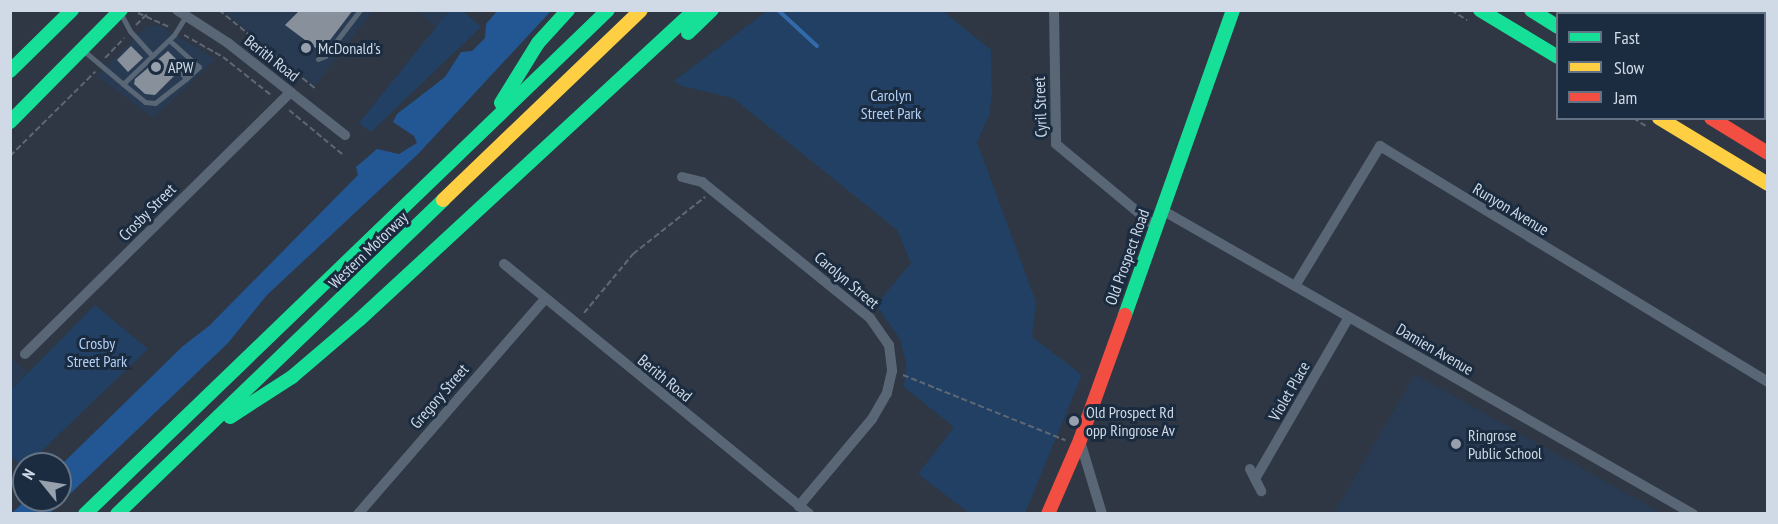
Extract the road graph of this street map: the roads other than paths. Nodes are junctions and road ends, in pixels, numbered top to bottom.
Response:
1 (72, 10) edge
2 (360, 10) edge
3 (568, 10) edge
4 (608, 10) edge
5 (641, 10) edge
6 (695, 10) edge
7 (712, 10) edge
8 (1054, 10) edge
9 (1233, 10) edge
10 (1531, 10) edge
11 (121, 11) edge
12 (182, 13) edge
13 (1488, 13) edge
14 (1556, 26) edge
15 (169, 40) junction
16 (82, 50) junction
17 (151, 54) junction
18 (1556, 56) edge
19 (318, 58) dead end
20 (179, 69) dead end
21 (10, 71) edge
22 (186, 79) junction
23 (123, 84) junction
24 (291, 92) junction
25 (1662, 120) edge
26 (1714, 120) edge
27 (10, 122) edge
28 (485, 129) junction
29 (345, 135) dead end
30 (1767, 153) edge
31 (682, 177) dead end
32 (1767, 184) edge
33 (505, 188) junction
34 (1162, 210) junction
35 (1156, 227) junction
36 (504, 264) dead end
37 (1295, 286) junction
38 (544, 300) junction
39 (1349, 317) junction
40 (25, 354) dead end
41 (1767, 382) edge
42 (1080, 440) junction
43 (193, 441) junction
44 (1261, 491) dead end
45 (799, 506) junction
46 (85, 513) edge
47 (117, 513) edge
48 (358, 513) edge
49 (809, 513) edge
50 (1048, 513) edge
51 (1102, 513) edge
52 (1693, 513) edge

1 - 21 main road
2 - 19 lane
3 - 28 main road
4 - 28 main road, Western Motorway
5 - 43 main road, Western Motorway
6 - 33 main road
7 - 33 main road
8 - 35 street, Cyril Street
9 - 34 main road, Old Prospect Road
10 - 14 main road
11 - 16 main road
11 - 17 lane
12 - 15 lane
12 - 24 street, Berith Road
13 - 18 main road
15 - 17 lane
15 - 22 lane
16 - 23 lane
16 - 27 main road
17 - 23 lane
20 - 22 lane
22 - 23 lane
24 - 29 street, Berith Road
24 - 40 street, Crosby Street
25 - 32 main road
26 - 30 main road
28 - 46 main road, Western Motorway
31 - 45 street, Carolyn Street
33 - 43 main road
34 - 35 main road, Old Prospect Road
34 - 37 street, Damien Avenue
35 - 42 main road, Old Prospect Road
36 - 38 street, Berith Road
37 - 39 street, Damien Avenue
37 - 41 street, Runyon Avenue
38 - 45 street, Berith Road
38 - 48 street, Gregory Street
39 - 44 street, Violet Place
39 - 52 street, Damien Avenue
42 - 50 main road, Old Prospect Road
42 - 51 street
43 - 47 main road, Western Motorway
45 - 49 street, Berith Road

